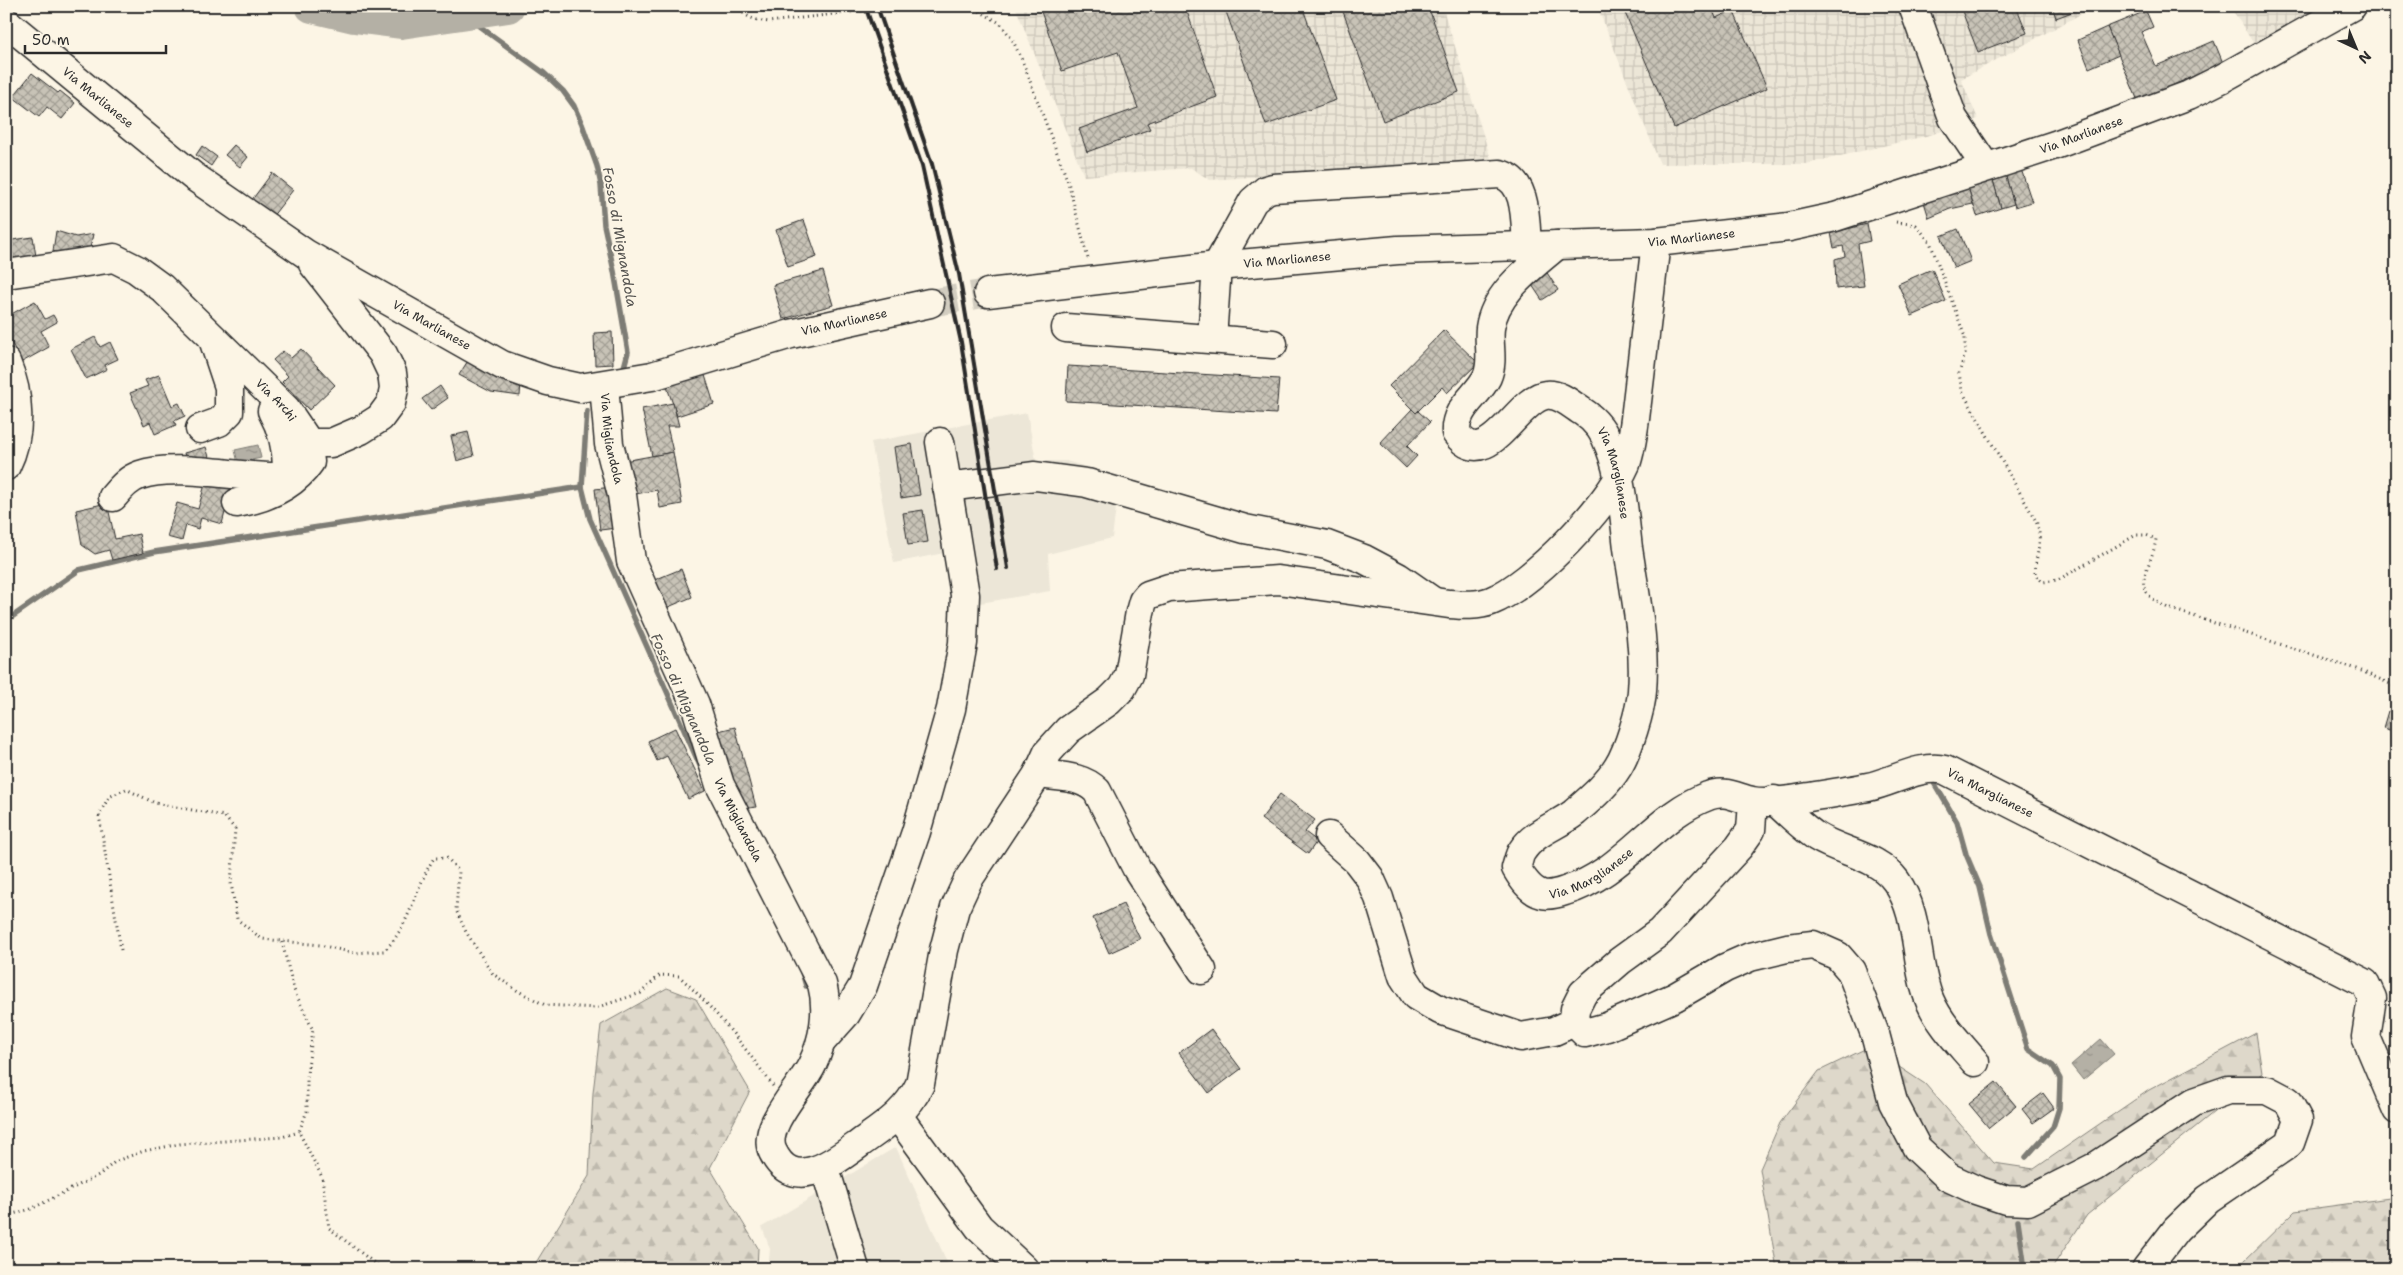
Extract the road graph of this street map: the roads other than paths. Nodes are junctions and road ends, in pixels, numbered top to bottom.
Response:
1 (1913, 6) edge
2 (2314, 6) edge
3 (2352, 6) edge
4 (6, 22) edge
5 (2274, 50) junction
6 (1953, 118) junction
7 (1986, 167) junction
8 (1958, 177) junction
9 (1656, 242) junction
10 (1557, 245) junction
11 (1527, 246) junction
12 (306, 254) junction
13 (1217, 266) junction
14 (6, 274) edge
15 (988, 294) tunnel mouth
16 (930, 303) tunnel mouth
17 (1066, 328) dead end
18 (212, 339) junction
19 (1212, 340) junction
20 (1273, 344) dead end
21 (6, 362) edge
22 (254, 377) junction
23 (604, 385) junction
24 (200, 429) dead end
25 (307, 440) junction
26 (940, 442) dead end
27 (6, 466) edge
28 (1618, 477) junction
29 (947, 487) junction
30 (113, 496) dead end
31 (237, 503) dead end
32 (1434, 602) junction
33 (1038, 774) junction
34 (1764, 801) junction
35 (1329, 836) dead end
36 (1202, 970) dead end
37 (1574, 1022) junction
38 (820, 1042) junction
39 (1975, 1062) dead end
40 (2397, 1110) edge
41 (898, 1116) junction
42 (825, 1168) junction
43 (855, 1269) edge
44 (1024, 1269) edge
45 (2146, 1269) edge

1 - 6 street
2 - 5 street
3 - 5 street, Via Marlianese
4 - 12 street, Via Marlianese
5 - 7 street, Via Marlianese
6 - 7 street
6 - 8 street
7 - 8 street, Via Marlianese
8 - 9 street, Via Marlianese
9 - 10 street, Via Marlianese
9 - 28 street
10 - 11 street, Via Marlianese
10 - 28 street, Via Marglianese
11 - 13 street, Via Marlianese
11 - 13 street
12 - 23 street, Via Marlianese
12 - 25 street
13 - 15 street, Via Marlianese
13 - 19 street
14 - 18 street, Via Archi
16 - 23 street, Via Marlianese
17 - 19 street
18 - 22 street, Via Archi
18 - 24 street
19 - 20 street
21 - 27 street
22 - 25 street, Via Archi
22 - 30 street
23 - 38 street, Via Migliandola
25 - 31 street
26 - 29 street
28 - 32 street
28 - 34 street, Via Marglianese
29 - 32 street
29 - 38 street
32 - 33 street
33 - 36 street
33 - 41 street
34 - 37 street
34 - 39 street
34 - 40 street, Via Marglianese
35 - 37 street
37 - 45 street
38 - 42 street, Via Migliandola
41 - 42 street
41 - 44 street
42 - 43 street

